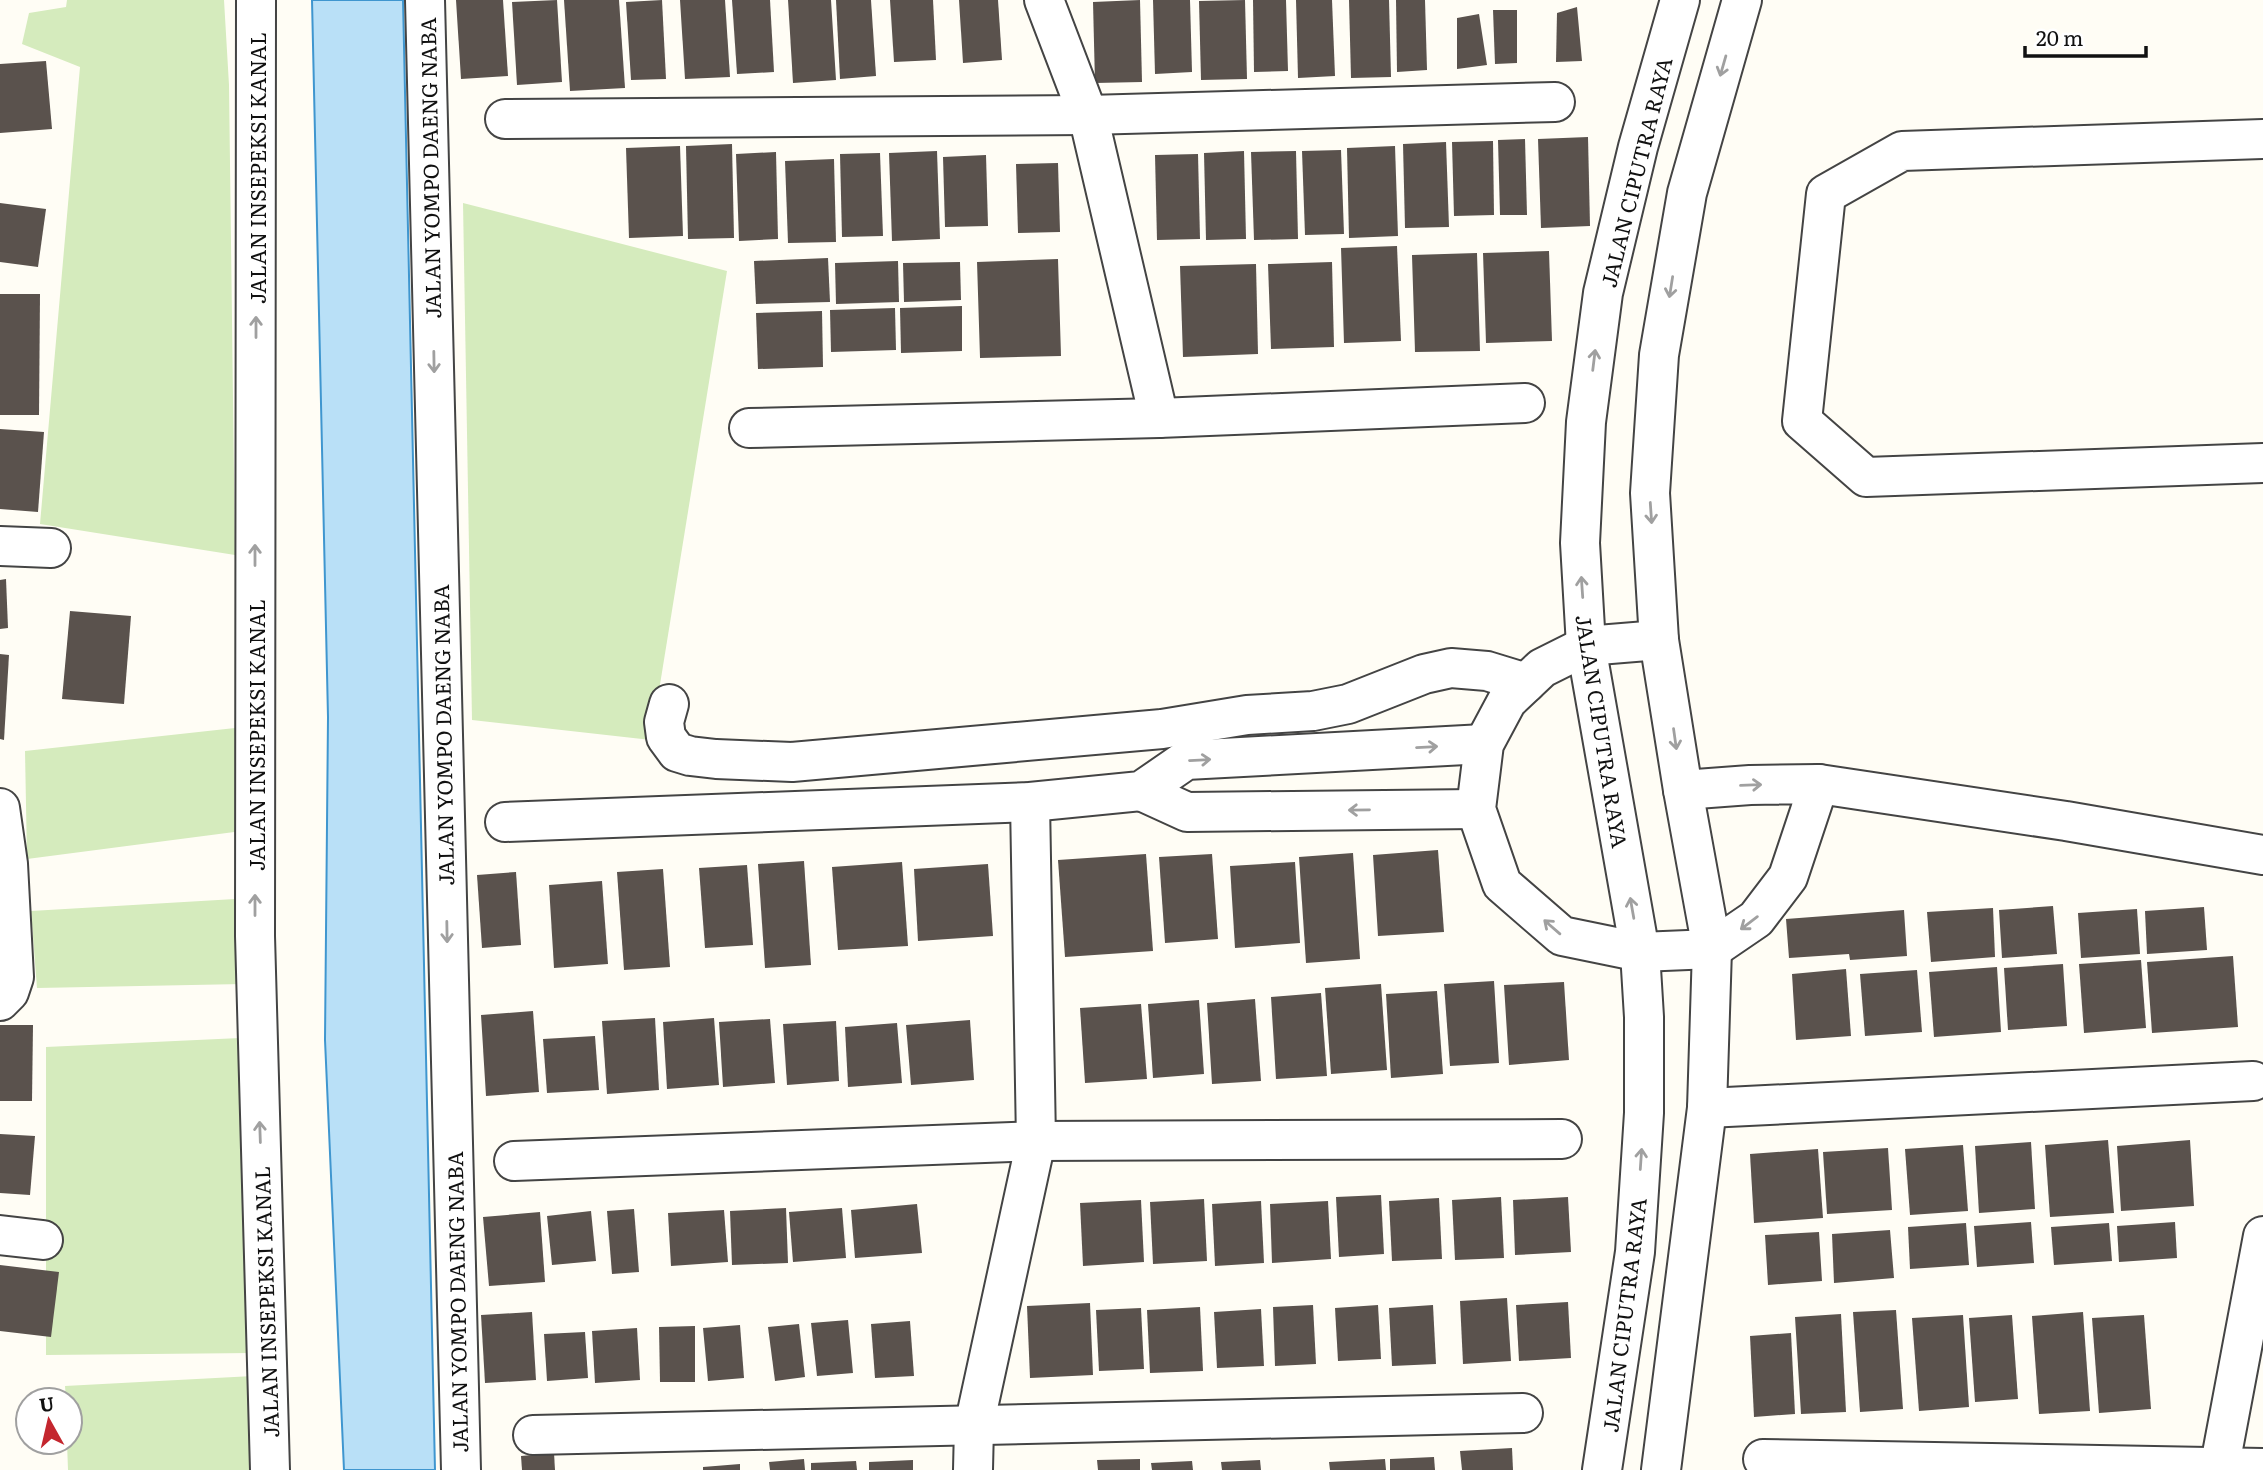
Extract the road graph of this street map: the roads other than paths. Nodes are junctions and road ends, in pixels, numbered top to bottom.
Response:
1 (256, 0) edge
2 (425, 0) edge
3 (1044, 0) edge
4 (1680, 0) edge
5 (1742, 0) edge
6 (1555, 102) dead end
7 (1088, 115) junction
8 (505, 119) dead end
9 (2263, 139) edge
10 (1525, 403) dead end
11 (1158, 418) junction
12 (749, 428) dead end
13 (2263, 463) edge
14 (0, 546) edge
15 (51, 548) dead end
16 (1660, 640) junction
17 (1586, 646) junction
18 (1526, 683) junction
19 (669, 704) dead end
20 (1484, 744) junction
21 (1819, 784) junction
22 (1683, 790) junction
23 (1141, 792) junction
24 (1030, 802) junction
25 (0, 808) edge
26 (1476, 809) junction
27 (505, 822) dead end
28 (2263, 855) edge
29 (1712, 948) junction
30 (1640, 952) junction
31 (0, 1001) edge
32 (2260, 1085) edge
33 (1707, 1108) junction
34 (1562, 1139) dead end
35 (1036, 1141) junction
36 (514, 1161) dead end
37 (0, 1235) edge
38 (2263, 1236) edge
39 (43, 1240) dead end
40 (2256, 1302) edge
41 (1523, 1413) dead end
42 (974, 1426) junction
43 (533, 1434) dead end
44 (1763, 1459) dead end
45 (2263, 1468) edge
46 (2219, 1469) edge
47 (270, 1470) edge
48 (461, 1470) edge
49 (973, 1470) edge
50 (1602, 1470) edge
51 (1661, 1470) edge

47 -> 1 street, JALAN INSEPEKSI KANAL
2 -> 48 street, JALAN YOMPO DAENG NABA
3 - 7 street
17 -> 4 street, JALAN CIPUTRA RAYA
5 -> 16 street
6 - 7 street
7 - 8 street
7 - 11 street
9 - 13 street
10 - 11 street
11 - 12 street
14 - 15 street
16 - 17 street
16 -> 22 street
17 - 18 street
30 -> 17 street, JALAN CIPUTRA RAYA
18 - 19 street
18 - 20 street
23 -> 20 street
20 - 26 street
22 -> 21 street
21 - 28 street
21 -> 29 street
22 - 29 street
23 - 24 street
26 -> 23 street
24 - 27 street
24 - 35 street
25 - 31 street
30 -> 26 street
29 - 30 street
29 - 33 street
50 -> 30 street, JALAN CIPUTRA RAYA
32 - 33 street
33 - 51 street
34 - 35 street
35 - 36 street
35 - 42 street
37 - 39 street
38 - 40 street
40 - 46 street
41 - 42 street
42 - 43 street
42 - 49 street
44 - 46 street
45 - 46 street

